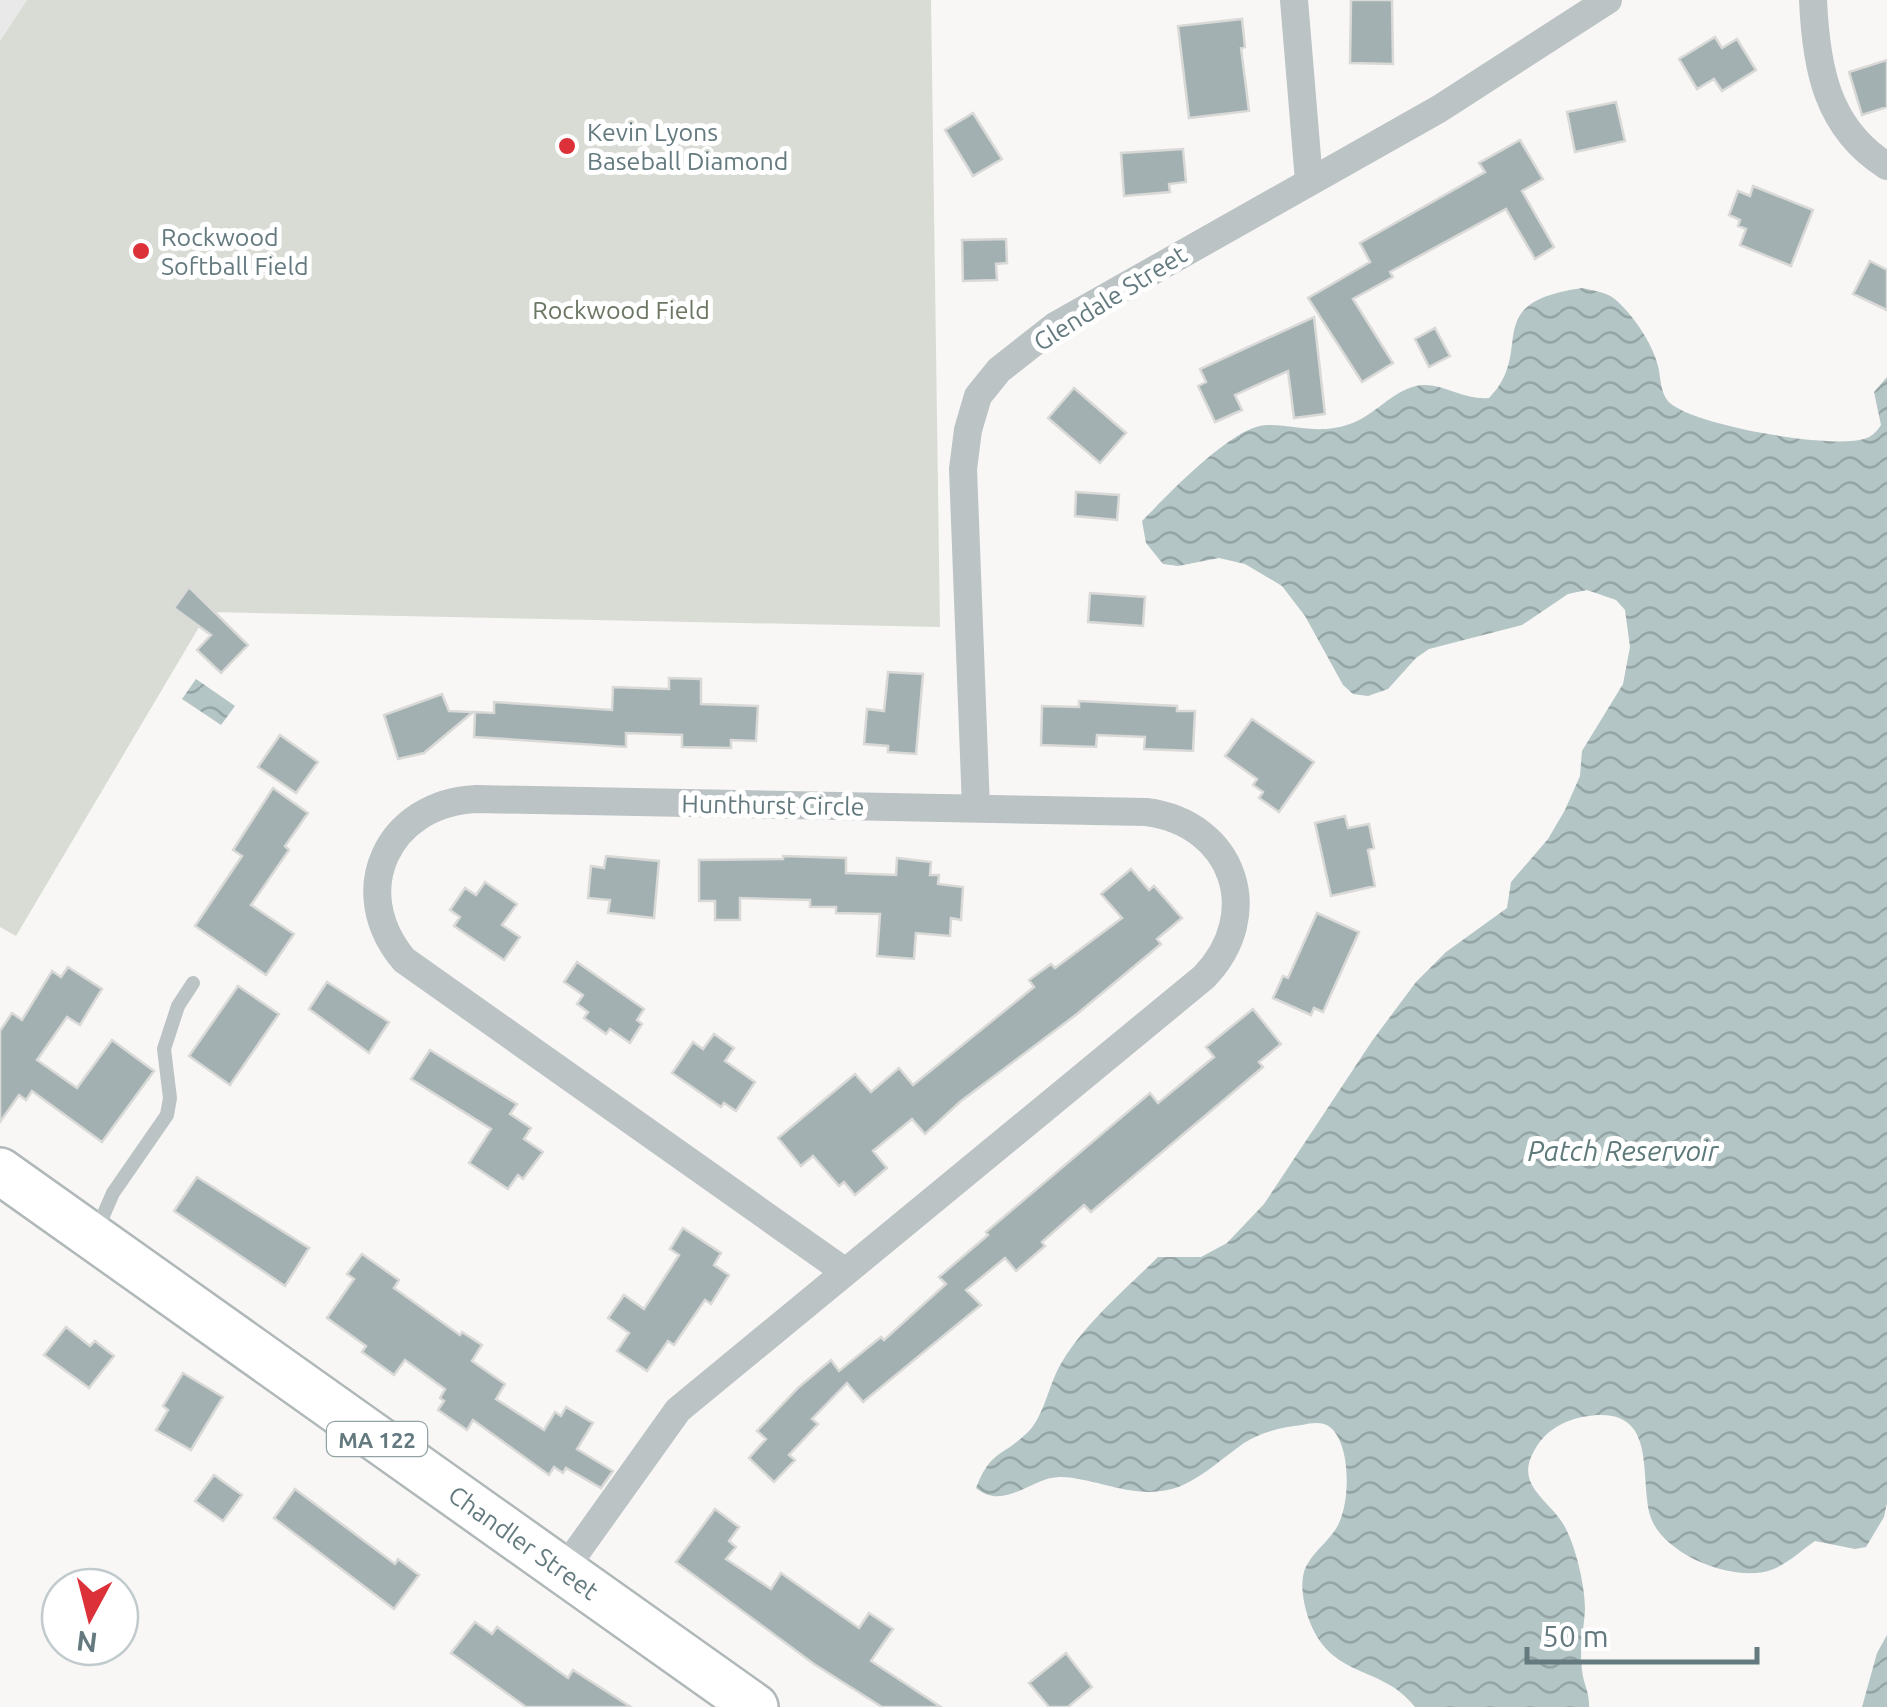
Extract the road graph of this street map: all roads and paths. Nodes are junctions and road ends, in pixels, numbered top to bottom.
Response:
1 (1294, 0) edge
2 (1608, 0) edge
3 (1813, 0) edge
4 (1887, 166) edge
5 (1309, 180) junction
6 (976, 808) junction
7 (192, 983) dead end
8 (0, 1170) edge
9 (93, 1237) junction
10 (844, 1271) junction
11 (563, 1571) junction
12 (754, 1707) edge

1 - 5 street
2 - 5 street, Glendale Street
3 - 4 street
5 - 6 street, Glendale Street
6 - 10 street, Hunthurst Circle
6 - 10 street, Hunthurst Circle
7 - 9 lane
8 - 9 main road, Chandler Street / MA 122
9 - 11 main road, Chandler Street / MA 122
10 - 11 street, Hunthurst Circle
11 - 12 main road, Chandler Street / MA 122

